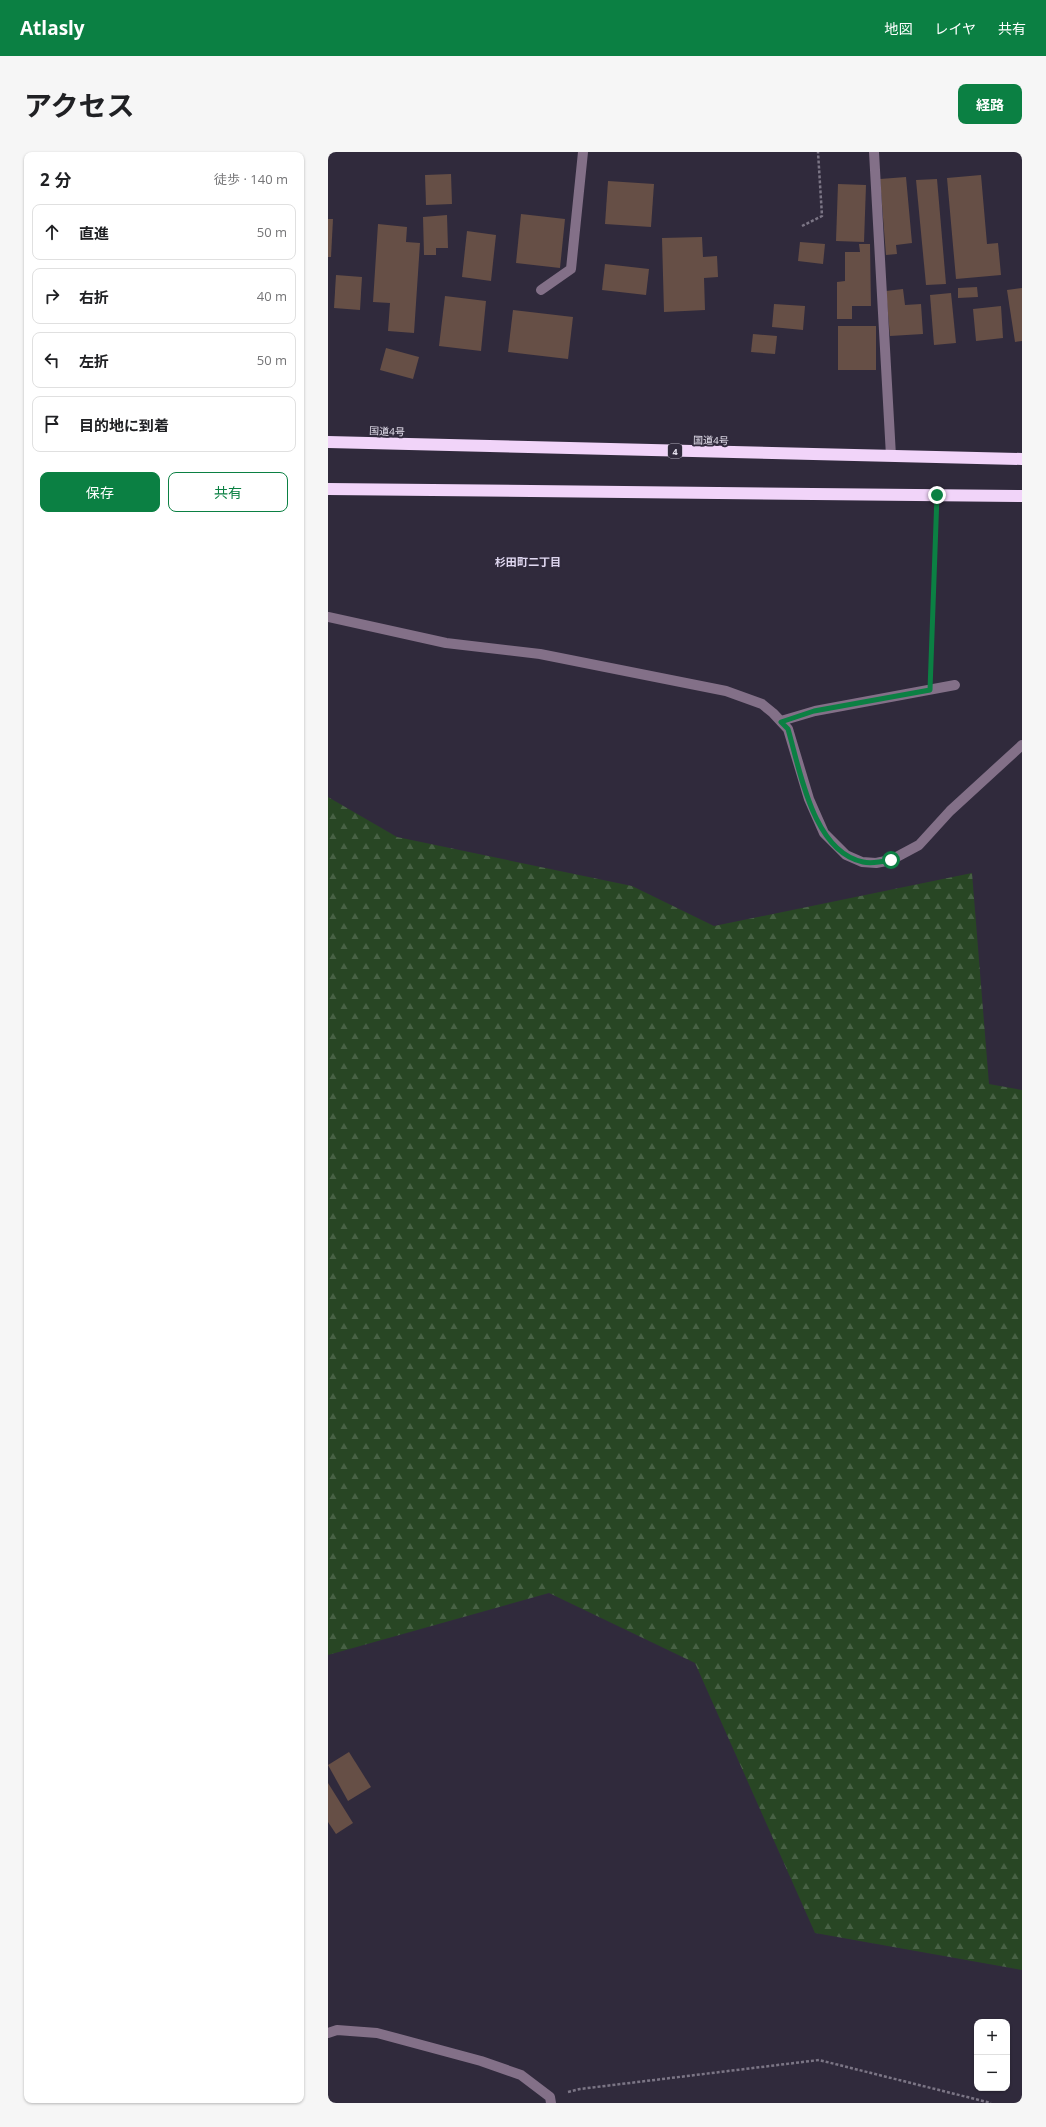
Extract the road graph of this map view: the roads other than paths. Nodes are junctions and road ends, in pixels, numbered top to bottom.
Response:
1 (583, 152) edge
2 (874, 152) edge
3 (541, 290) dead end
4 (328, 442) edge
5 (891, 456) junction
6 (1022, 459) edge
7 (328, 489) edge
8 (1022, 496) edge
9 (328, 617) edge
10 (955, 685) dead end
11 (781, 722) junction
12 (1022, 746) edge
13 (328, 2033) edge
14 (550, 2100) edge

1 - 3 street
2 - 5 street
4 - 5 highway, 国道4号 / 4
5 - 6 highway, 国道4号 / 4
7 - 8 highway
9 - 11 street
10 - 11 street
11 - 12 street
13 - 14 street

